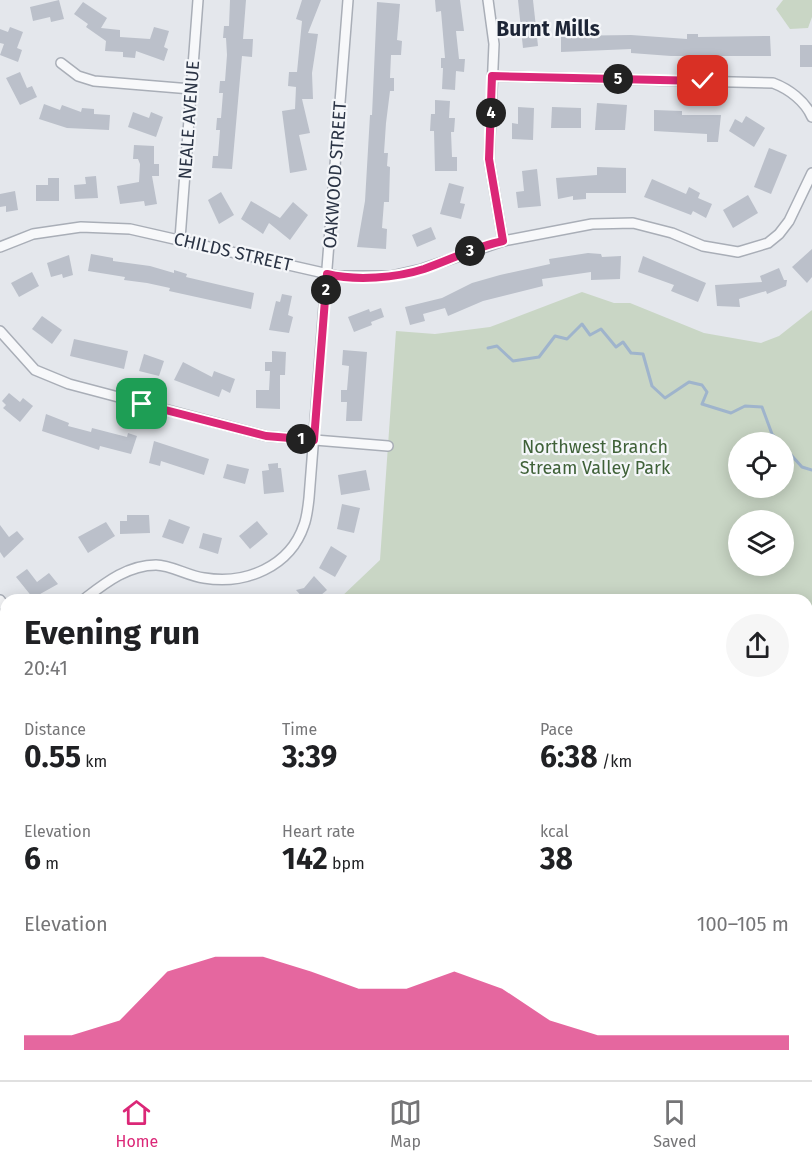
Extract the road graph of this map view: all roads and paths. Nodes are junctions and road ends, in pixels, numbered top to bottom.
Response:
1 (198, 0) edge
2 (348, 0) edge
3 (488, 0) edge
4 (61, 63) dead end
5 (492, 76) junction
6 (192, 89) junction
7 (811, 111) edge
8 (812, 173) edge
9 (180, 239) junction
10 (503, 241) junction
11 (0, 247) edge
12 (327, 274) junction
13 (0, 330) edge
14 (314, 440) junction
15 (388, 446) dead end
16 (91, 594) edge

1 - 6 street, NEALE AVENUE
2 - 12 street, OAKWOOD STREET
3 - 5 street
4 - 6 street
5 - 7 street
5 - 10 street
6 - 9 street, NEALE AVENUE
8 - 10 street, CHILDS STREET
9 - 11 street, CHILDS STREET
9 - 12 street, CHILDS STREET
10 - 12 street, CHILDS STREET
12 - 14 street, OAKWOOD STREET
13 - 14 street
14 - 15 street
14 - 16 street, OAKWOOD STREET

